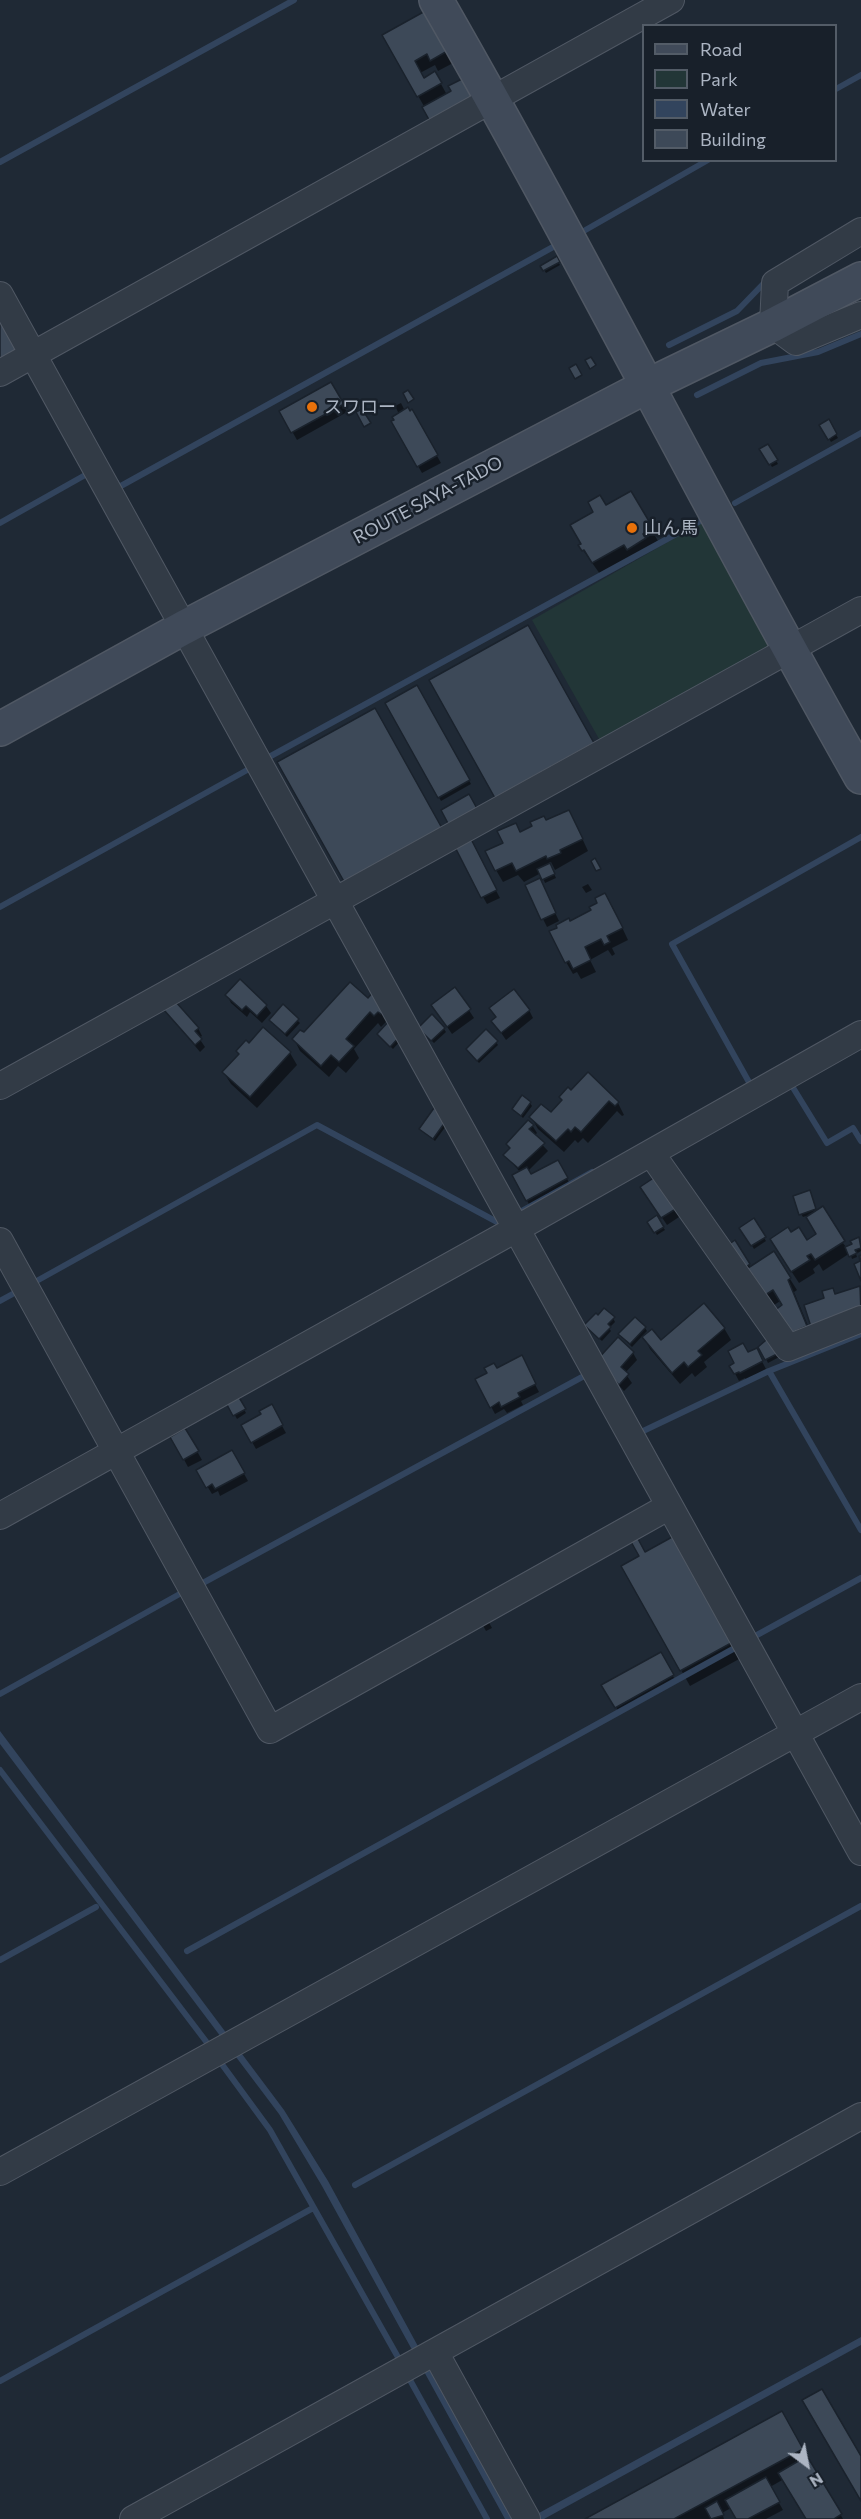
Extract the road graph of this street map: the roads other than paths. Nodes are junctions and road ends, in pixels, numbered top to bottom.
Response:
1 (436, 0) edge
2 (671, 0) edge
3 (493, 99) junction
4 (861, 231) edge
5 (861, 279) edge
6 (0, 295) edge
7 (861, 315) edge
8 (773, 325) junction
9 (33, 355) junction
10 (0, 373) edge
11 (647, 386) junction
12 (861, 610) edge
13 (183, 628) junction
14 (790, 649) junction
15 (0, 729) edge
16 (861, 777) edge
17 (334, 902) junction
18 (861, 1034) edge
19 (0, 1086) edge
20 (651, 1153) junction
21 (516, 1229) junction
22 (0, 1240) edge
23 (861, 1319) edge
24 (116, 1451) junction
25 (668, 1507) junction
26 (0, 1516) edge
27 (861, 1697) edge
28 (796, 1733) junction
29 (861, 1852) edge
30 (861, 2116) edge
31 (0, 2172) edge
32 (427, 2356) junction
33 (526, 2517) edge
34 (133, 2519) edge

1 - 3 main road
2 - 3 street
3 - 9 street
3 - 11 main road
4 - 8 street
5 - 8 main road, ROUTE SAYA-TADO
6 - 9 street
7 - 8 street
8 - 11 main road, ROUTE SAYA-TADO
9 - 10 street
9 - 13 street
11 - 13 main road, ROUTE SAYA-TADO
11 - 14 main road
12 - 14 street
13 - 15 main road, ROUTE SAYA-TADO
13 - 17 street
14 - 16 main road
14 - 17 street
17 - 19 street
17 - 21 street
18 - 20 street
20 - 21 street
20 - 23 street
21 - 24 street
21 - 25 street
22 - 24 street
24 - 25 street
24 - 26 street
25 - 28 street
27 - 28 street
28 - 29 street
28 - 31 street
30 - 32 street
32 - 33 street
32 - 34 street

